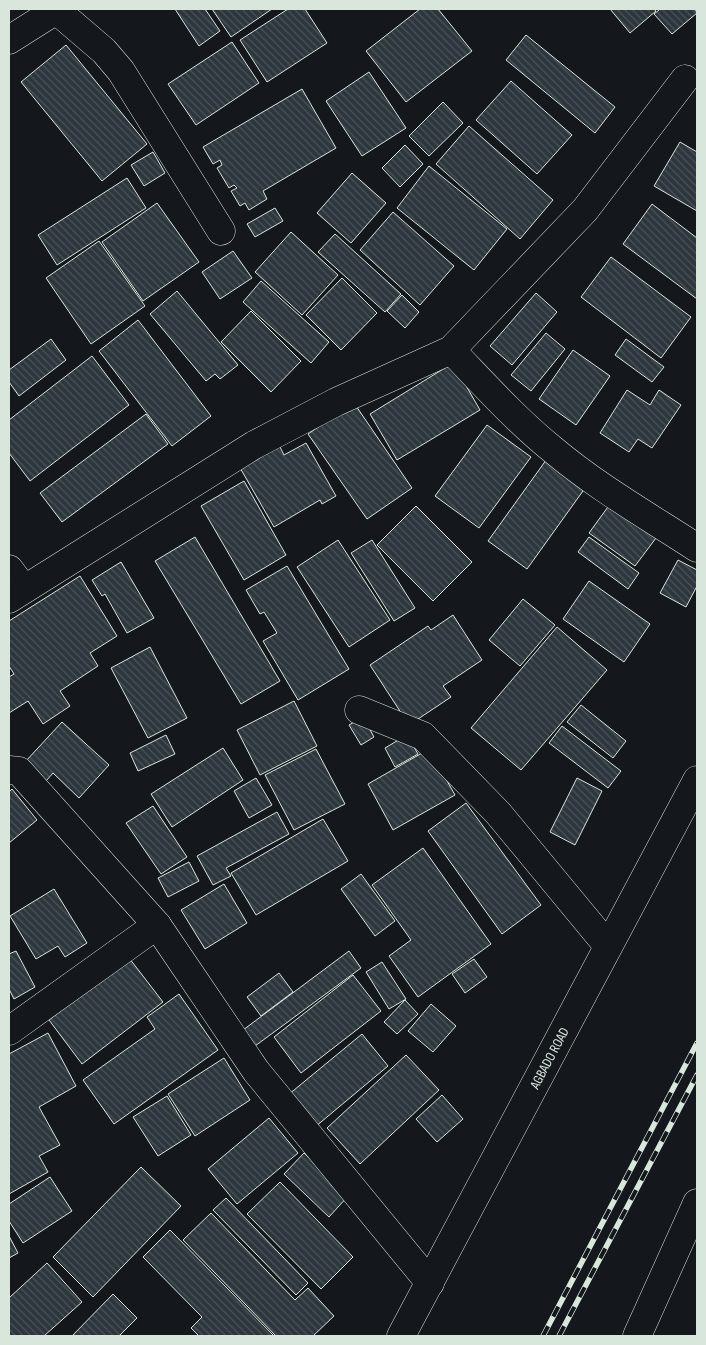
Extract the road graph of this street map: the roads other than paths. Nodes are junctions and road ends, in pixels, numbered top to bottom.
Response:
1 (56, 9) edge
2 (9, 40) edge
3 (685, 78) dead end
4 (221, 231) dead end
5 (451, 350) junction
6 (697, 548) edge
7 (14, 586) edge
8 (359, 710) dead end
9 (9, 770) edge
10 (697, 780) edge
11 (157, 925) junction
12 (608, 946) junction
13 (9, 1031) edge
14 (697, 1203) edge
15 (430, 1283) junction
16 (402, 1336) edge
17 (637, 1336) edge

1 - 2 street
1 - 4 street
3 - 5 street
5 - 6 street
5 - 7 street
8 - 12 street
9 - 11 street
10 - 12 street, AGBADO ROAD
11 - 13 street
11 - 15 street
12 - 15 street, AGBADO ROAD
14 - 17 street
15 - 16 street, AGBADO ROAD

